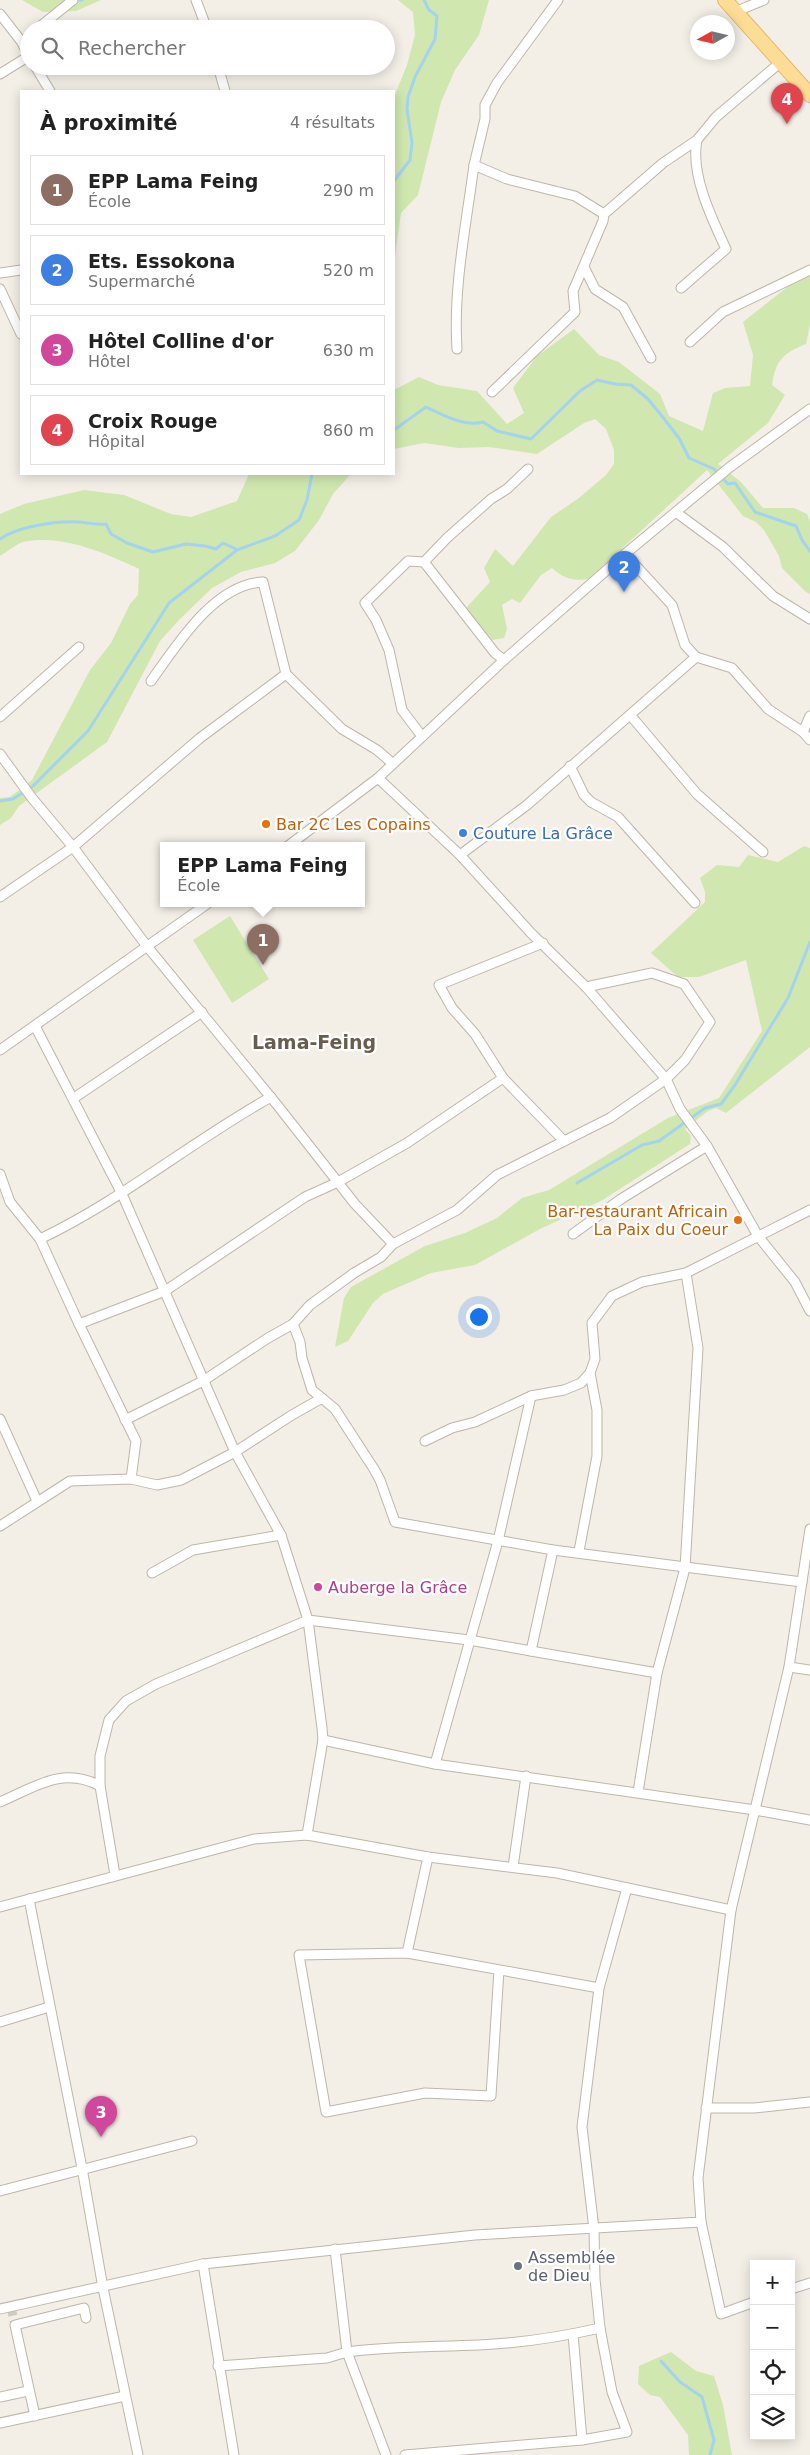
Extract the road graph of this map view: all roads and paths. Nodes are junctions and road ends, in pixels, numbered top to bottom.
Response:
1 (196, 0) edge
2 (558, 0) edge
3 (725, 0) edge
4 (764, 0) edge
5 (71, 1) edge
6 (736, 11) junction
7 (0, 14) edge
8 (48, 20) edge
9 (204, 20) edge
10 (20, 40) edge
11 (782, 61) junction
12 (20, 62) edge
13 (0, 74) edge
14 (40, 75) edge
15 (221, 75) edge
16 (49, 90) edge
17 (225, 90) edge
18 (810, 95) edge
19 (698, 140) junction
20 (474, 165) junction
21 (604, 214) junction
22 (584, 267) junction
23 (20, 270) edge
24 (810, 270) edge
25 (0, 273) edge
26 (681, 288) dead end
27 (0, 289) edge
28 (20, 332) edge
29 (690, 342) dead end
30 (457, 349) dead end
31 (651, 358) dead end
32 (492, 392) dead end
33 (810, 408) edge
34 (528, 469) dead end
35 (676, 513) junction
36 (625, 554) junction
37 (424, 562) junction
38 (810, 619) edge
39 (79, 647) dead end
40 (696, 657) junction
41 (504, 660) junction
42 (286, 674) junction
43 (151, 681) dead end
44 (631, 716) junction
45 (810, 716) edge
46 (0, 717) edge
47 (803, 732) junction
48 (421, 735) junction
49 (810, 740) edge
50 (0, 754) edge
51 (392, 763) junction
52 (570, 766) junction
53 (378, 778) junction
54 (293, 842) edge
55 (73, 847) junction
56 (763, 852) dead end
57 (460, 855) junction
58 (0, 897) edge
59 (695, 903) dead end
60 (202, 907) edge
61 (543, 943) junction
62 (146, 945) junction
63 (586, 987) junction
64 (202, 1012) junction
65 (35, 1026) junction
66 (0, 1050) edge
67 (503, 1078) junction
68 (666, 1079) junction
69 (271, 1097) junction
70 (74, 1098) junction
71 (564, 1141) junction
72 (708, 1146) junction
73 (0, 1174) edge
74 (338, 1182) junction
75 (122, 1194) junction
76 (10, 1202) junction
77 (0, 1206) edge
78 (810, 1210) edge
79 (573, 1234) dead end
80 (758, 1236) junction
81 (40, 1239) junction
82 (393, 1244) junction
83 (686, 1273) junction
84 (165, 1291) junction
85 (810, 1311) edge
86 (79, 1324) junction
87 (293, 1324) junction
88 (590, 1373) junction
89 (203, 1381) junction
90 (531, 1396) junction
91 (322, 1398) junction
92 (0, 1419) edge
93 (125, 1420) junction
94 (425, 1441) dead end
95 (235, 1452) junction
96 (132, 1479) junction
97 (36, 1501) junction
98 (0, 1526) edge
99 (810, 1529) edge
100 (281, 1535) junction
101 (498, 1541) junction
102 (553, 1550) junction
103 (579, 1552) junction
104 (685, 1568) junction
105 (152, 1573) dead end
106 (802, 1582) junction
107 (308, 1620) junction
108 (469, 1640) junction
109 (531, 1651) junction
110 (788, 1667) junction
111 (810, 1670) edge
112 (657, 1673) junction
113 (322, 1740) junction
114 (435, 1764) junction
115 (526, 1776) junction
116 (100, 1786) junction
117 (638, 1792) junction
118 (0, 1802) edge
119 (755, 1810) junction
120 (810, 1820) edge
121 (307, 1835) junction
122 (428, 1857) junction
123 (513, 1867) junction
124 (115, 1874) junction
125 (627, 1888) junction
126 (29, 1899) junction
127 (0, 1907) edge
128 (731, 1910) junction
129 (407, 1953) junction
130 (499, 1970) junction
131 (599, 1988) junction
132 (49, 2007) junction
133 (0, 2022) edge
134 (810, 2102) edge
135 (706, 2108) junction
136 (192, 2141) dead end
137 (82, 2168) junction
138 (0, 2190) edge
139 (701, 2222) junction
140 (594, 2229) junction
141 (335, 2249) junction
142 (204, 2264) junction
143 (810, 2283) edge
144 (103, 2288) junction
145 (795, 2288) edge
146 (750, 2303) edge
147 (0, 2309) edge
148 (86, 2318) dead end
149 (600, 2328) junction
150 (573, 2334) junction
151 (347, 2352) junction
152 (218, 2366) junction
153 (28, 2391) junction
154 (124, 2396) junction
155 (0, 2397) edge
156 (35, 2416) junction
157 (0, 2424) edge
158 (582, 2440) junction
159 (499, 2451) edge
160 (138, 2455) edge
161 (234, 2455) edge
162 (386, 2455) edge
163 (406, 2455) edge

1 - 9 street
2 - 20 street
3 - 6 main road
4 - 6 street
5 - 8 street
6 - 11 main road
7 - 10 street
11 - 18 main road
11 - 19 street
12 - 13 street
14 - 16 street
15 - 17 street
19 - 21 street
19 - 26 street
20 - 21 street
20 - 30 street
21 - 22 street
22 - 31 street
22 - 32 street
23 - 25 street
24 - 29 street
27 - 28 street
33 - 35 street
34 - 37 street
35 - 36 street
35 - 38 street
36 - 40 street
36 - 41 street
37 - 41 street
37 - 48 street
39 - 46 street
40 - 44 street
40 - 47 street
41 - 48 street
42 - 43 street
42 - 51 street
42 - 55 street
44 - 52 street
44 - 56 street
45 - 47 street
47 - 49 street
48 - 51 street
50 - 55 street
51 - 53 street
52 - 57 street
52 - 59 street
53 - 54 street
53 - 57 street
55 - 58 street
55 - 62 street
57 - 61 street
60 - 62 street
61 - 63 street
61 - 67 street
62 - 64 street
62 - 65 street
63 - 68 street
63 - 68 street
64 - 69 street
64 - 70 street
65 - 66 street
65 - 70 street
67 - 71 street
67 - 74 street
68 - 71 street
68 - 72 street
69 - 74 street
69 - 75 street
70 - 75 street
71 - 82 street
72 - 79 street
72 - 80 street
73 - 76 street
74 - 82 street
74 - 84 street
75 - 81 street
75 - 84 street
76 - 77 street
76 - 81 street
78 - 80 street
80 - 83 street
80 - 85 street
81 - 86 street
82 - 87 street
83 - 88 street
83 - 104 street
84 - 86 street
84 - 89 street
86 - 93 street
87 - 89 street
87 - 91 street
88 - 90 street
88 - 103 street
89 - 93 street
89 - 95 street
90 - 94 street
90 - 101 street
91 - 95 street
91 - 101 street
92 - 97 street
93 - 96 street
95 - 96 street
95 - 100 street
96 - 97 street
97 - 98 street
99 - 106 street
100 - 105 street
100 - 107 street
101 - 102 street
101 - 108 street
102 - 103 street
102 - 109 street
103 - 104 street
104 - 106 street
104 - 112 street
106 - 110 street
107 - 108 street
107 - 113 street
107 - 116 street
108 - 109 street
108 - 114 street
109 - 112 street
110 - 111 street
110 - 119 street
112 - 117 street
113 - 114 street
113 - 121 street
114 - 115 street
115 - 117 street
115 - 123 street
116 - 118 street
116 - 124 street
117 - 119 street
119 - 120 street
119 - 128 street
121 - 122 street
121 - 124 street
122 - 123 street
122 - 129 street
123 - 125 street
124 - 126 street
125 - 128 street
125 - 131 street
126 - 127 street
126 - 132 street
128 - 135 street
129 - 130 street
129 - 130 street
130 - 131 street
131 - 140 street
132 - 133 street
132 - 137 street
134 - 135 street
135 - 139 street
136 - 137 street
137 - 138 street
137 - 144 street
139 - 140 street
139 - 146 street
140 - 141 street
140 - 149 street
141 - 142 street
141 - 151 street
142 - 144 street
142 - 152 street
143 - 145 street
144 - 147 street
144 - 154 street
148 - 153 street
149 - 150 street
149 - 158 street
150 - 151 street
150 - 158 street
151 - 152 street
151 - 162 street
152 - 161 street
153 - 155 street
153 - 156 street
154 - 156 street
154 - 160 street
156 - 157 street
158 - 159 street
159 - 163 street

